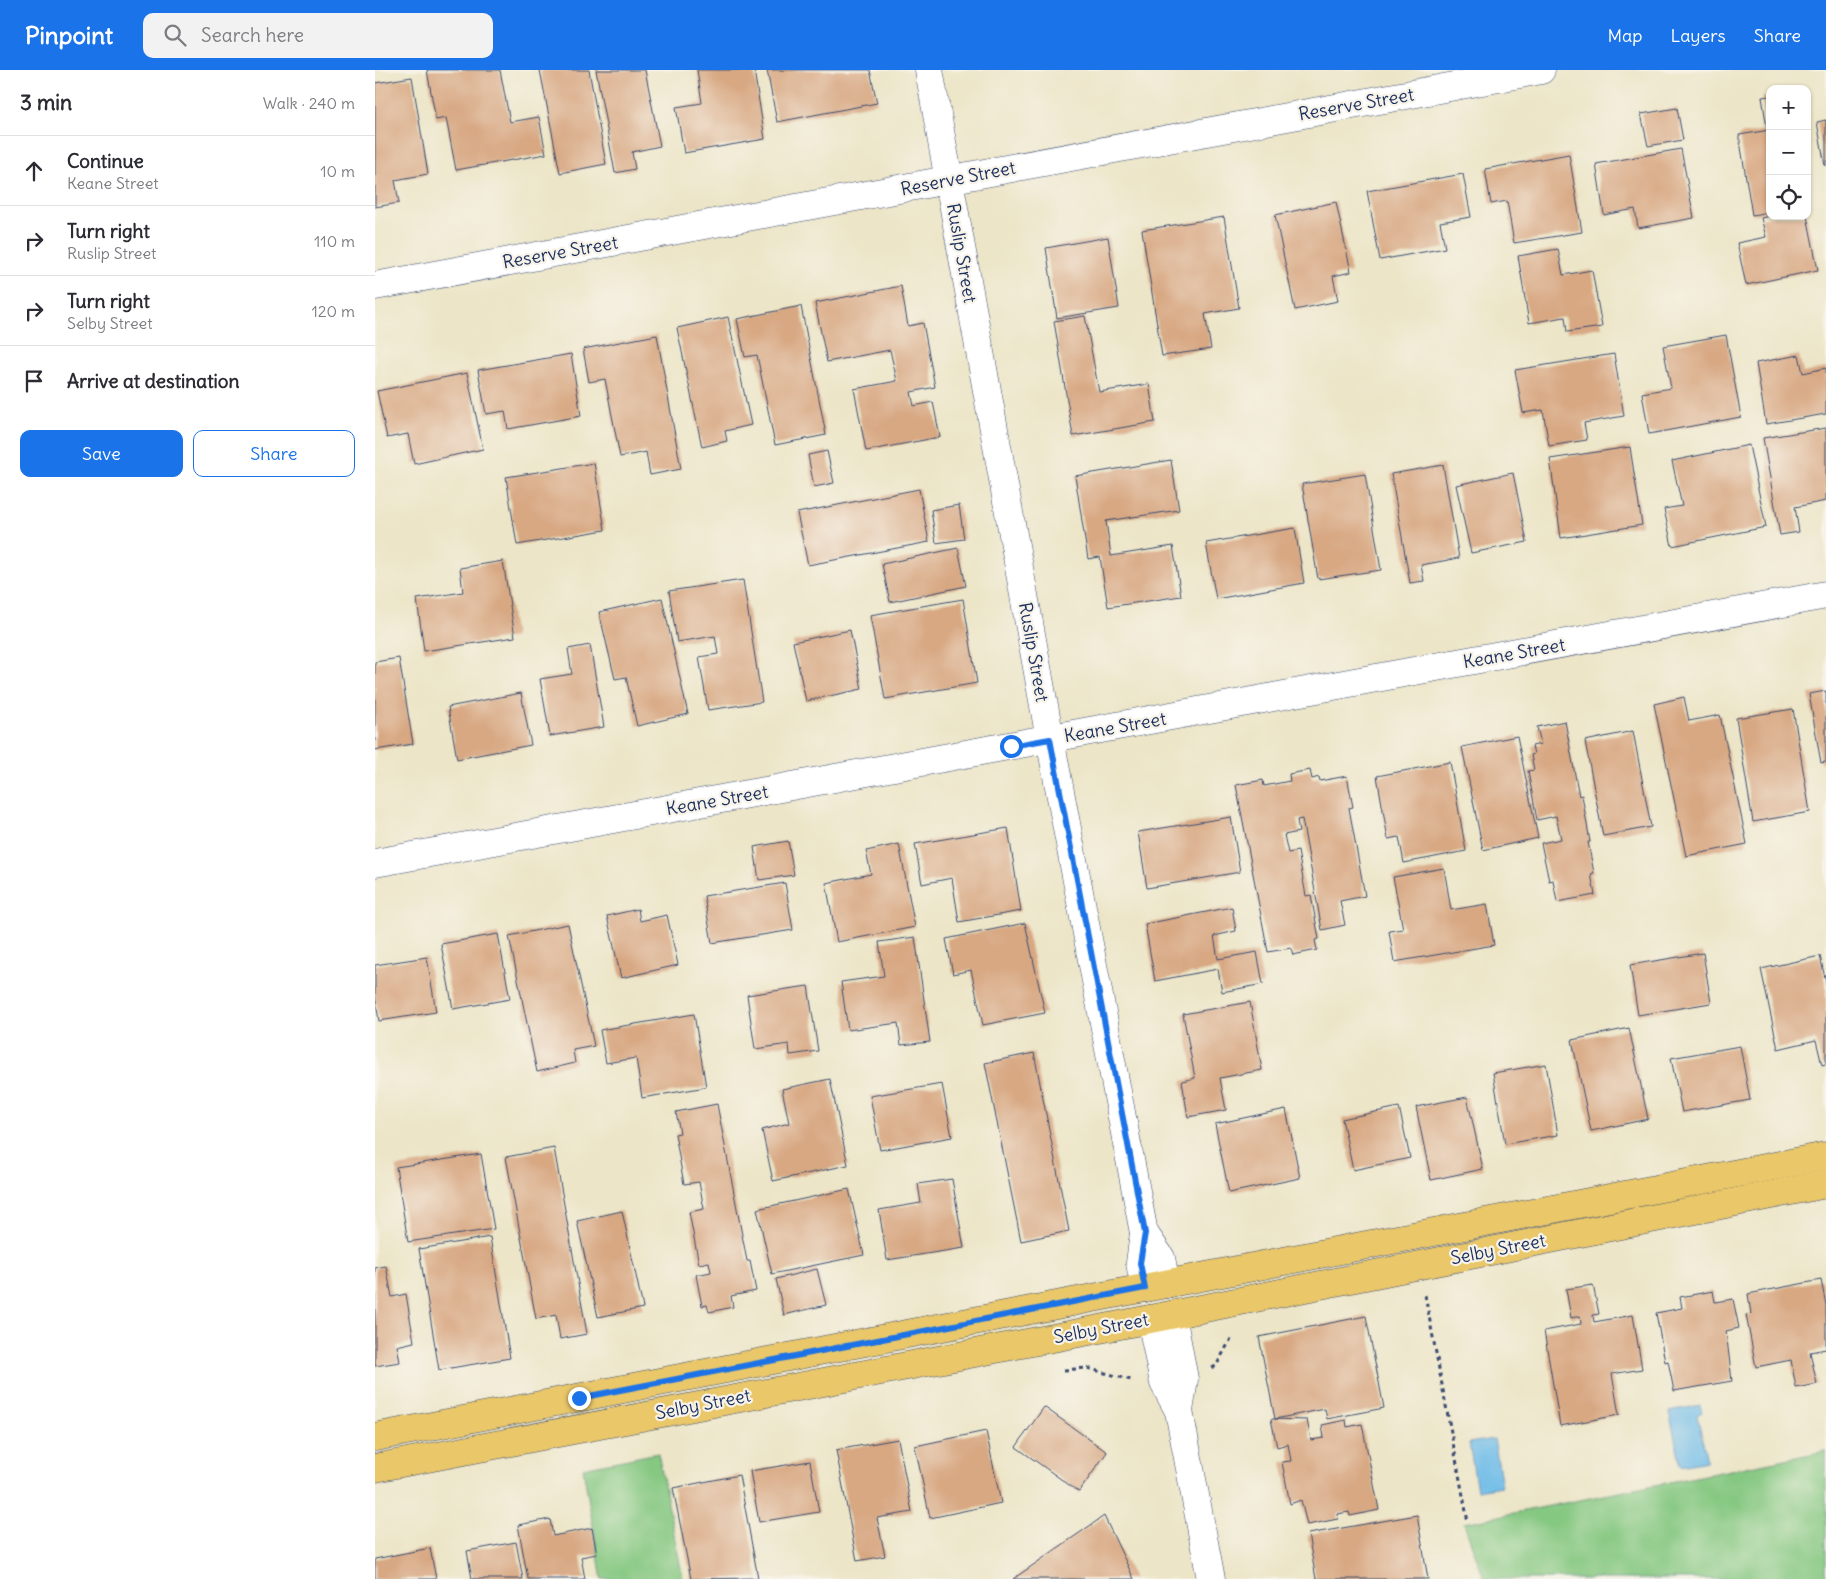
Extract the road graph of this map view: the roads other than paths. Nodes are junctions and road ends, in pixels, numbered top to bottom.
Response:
1 (929, 70) edge
2 (1541, 70) edge
3 (949, 180) junction
4 (375, 286) edge
5 (1826, 595) edge
6 (1050, 739) junction
7 (375, 863) edge
8 (1826, 1156) edge
9 (1826, 1184) edge
10 (1155, 1286) junction
11 (1161, 1316) junction
12 (375, 1438) edge
13 (375, 1468) edge
14 (1211, 1579) edge

1 - 3 street, Ruslip Street
2 - 3 street, Reserve Street
3 - 4 street, Reserve Street
3 - 6 street, Ruslip Street
5 - 6 street, Keane Street
6 - 7 street, Keane Street
6 - 10 street, Ruslip Street
8 - 10 main road, Selby Street
9 - 11 main road, Selby Street
10 - 12 main road, Selby Street
11 - 13 main road, Selby Street
11 - 14 street

